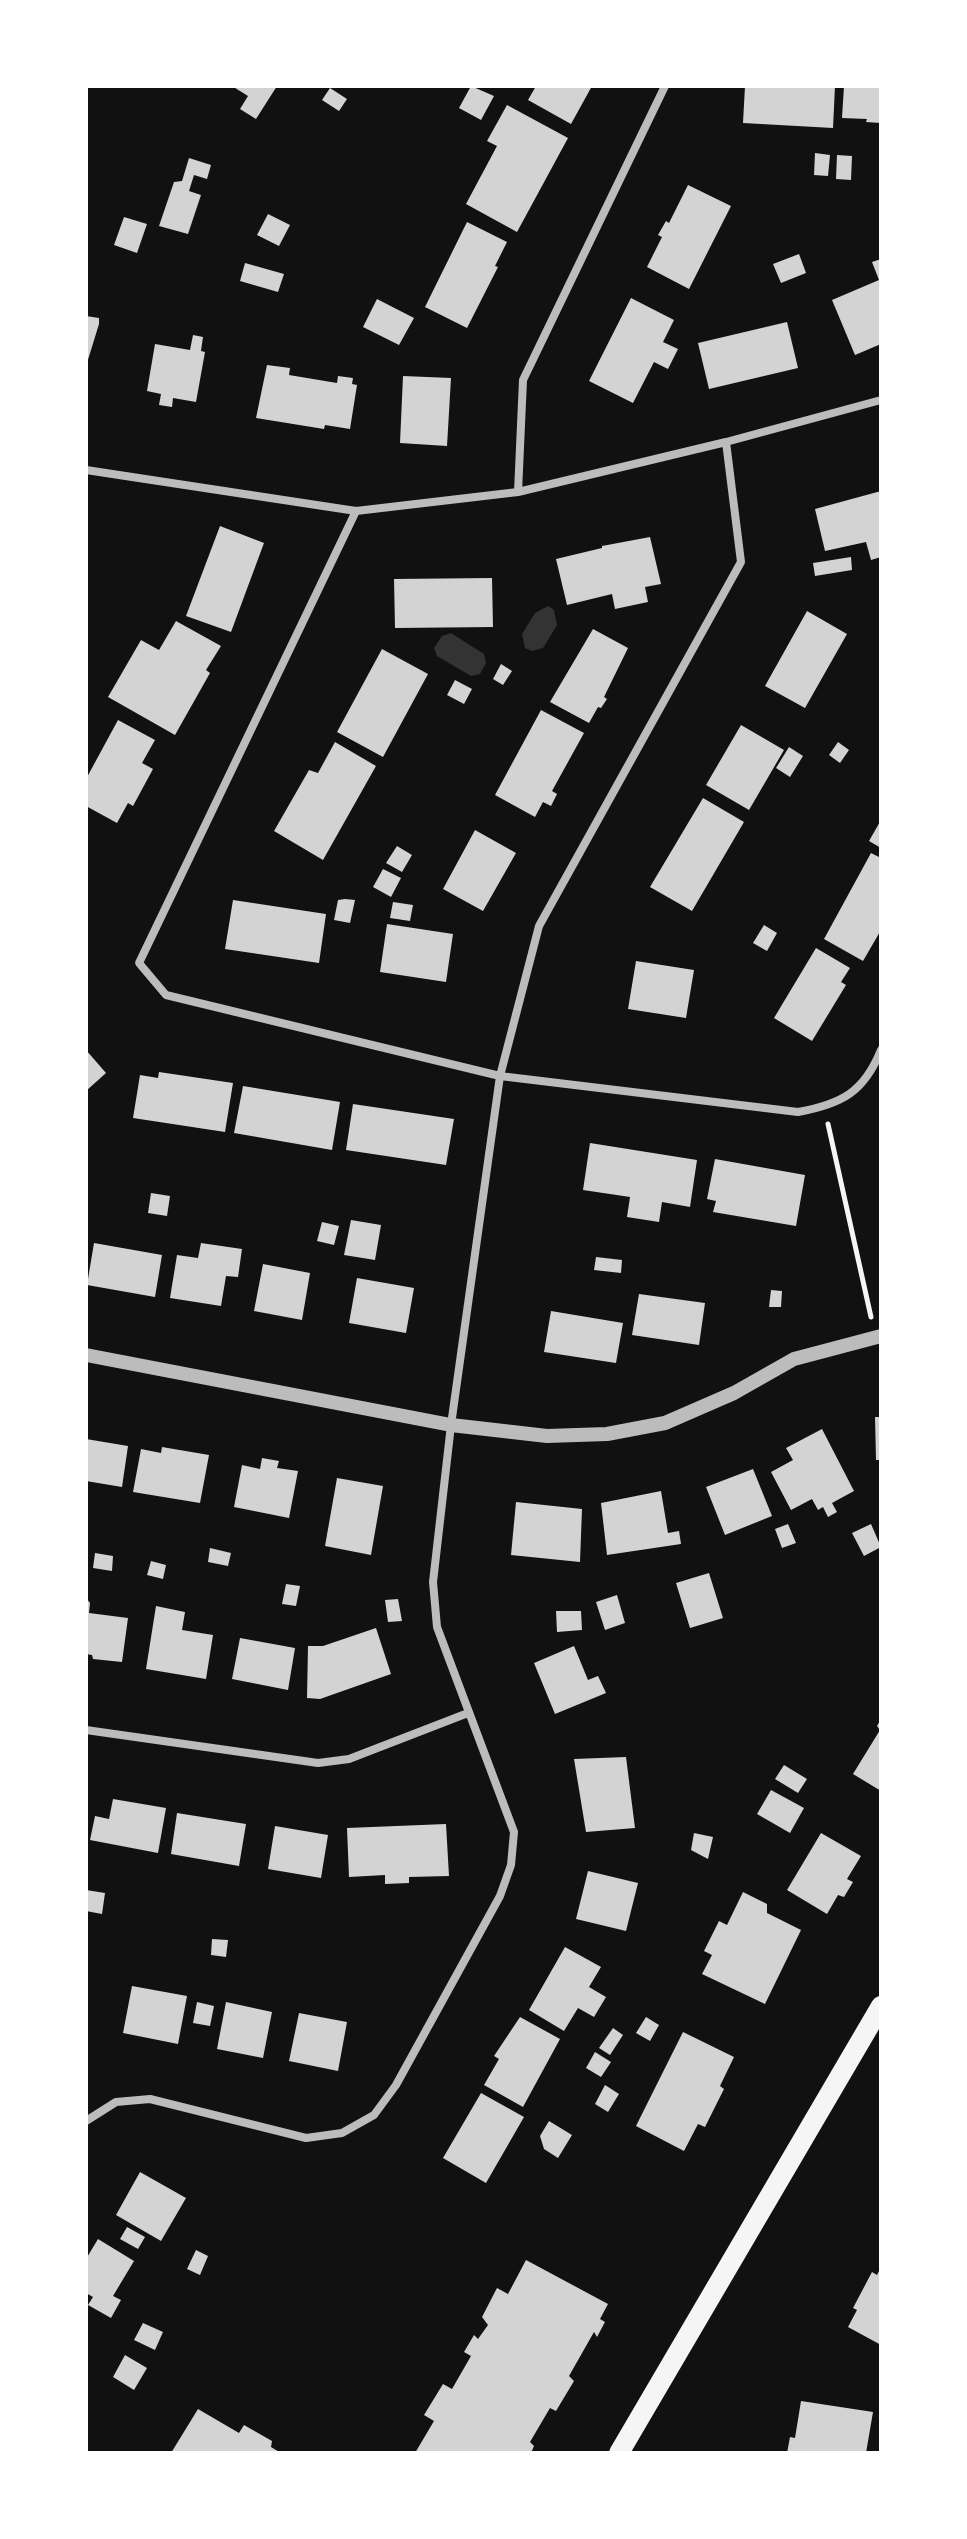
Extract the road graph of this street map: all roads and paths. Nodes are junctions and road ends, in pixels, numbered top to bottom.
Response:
1 (665, 86) edge
2 (881, 400) edge
3 (726, 442) junction
4 (86, 470) edge
5 (518, 492) junction
6 (356, 511) junction
7 (881, 1050) edge
8 (500, 1076) junction
9 (825, 1107) junction
10 (868, 1304) dead end
11 (881, 1336) edge
12 (86, 1355) edge
13 (451, 1425) junction
14 (468, 1713) junction
15 (86, 1730) edge
16 (881, 2006) edge
17 (86, 2121) edge
18 (619, 2453) edge

1 - 5 street
2 - 3 street
3 - 5 street
3 - 8 street
4 - 6 street
5 - 6 street
6 - 8 street
7 - 9 street
8 - 9 street
8 - 13 street
9 - 10 path
11 - 13 street
12 - 13 street
13 - 14 street
14 - 15 street
14 - 17 street
16 - 18 main road

